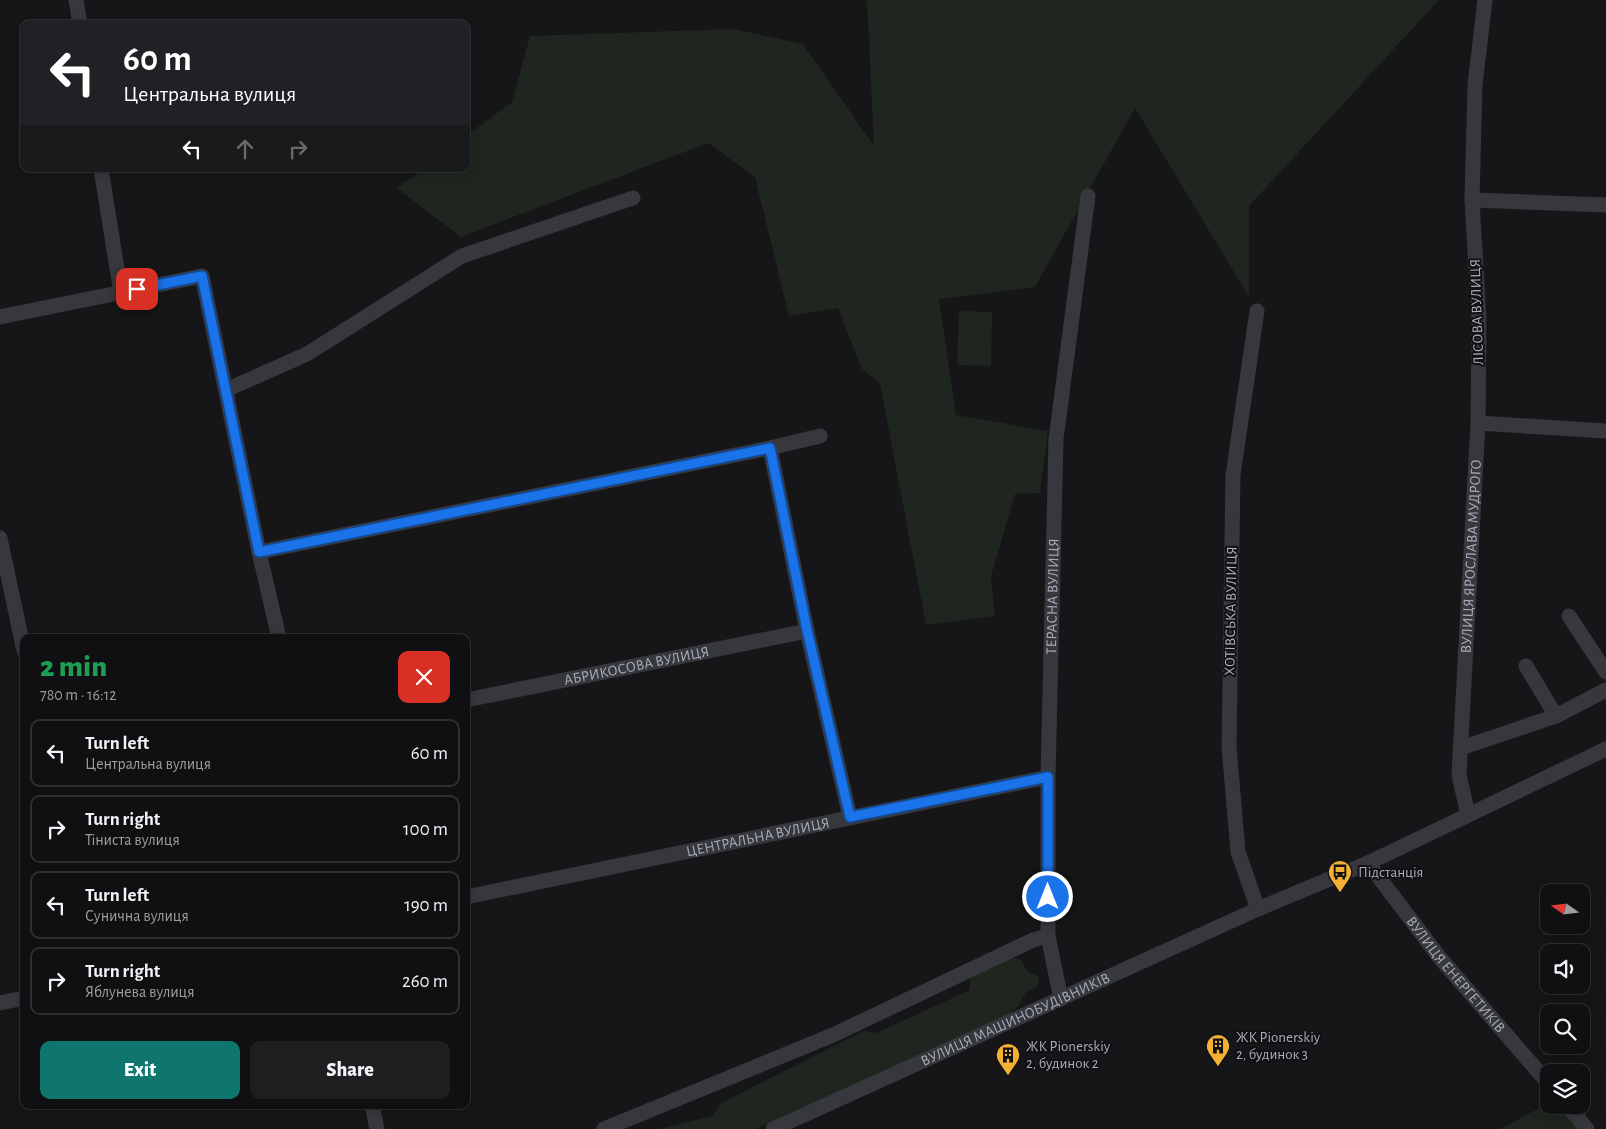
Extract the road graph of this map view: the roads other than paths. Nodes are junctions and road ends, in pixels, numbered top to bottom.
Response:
1 (76, 0) edge
2 (1485, 0) edge
3 (79, 20) edge
4 (101, 172) edge
5 (1088, 196) dead end
6 (633, 198) dead end
7 (1472, 200) junction
8 (1606, 205) edge
9 (121, 292) junction
10 (1257, 311) dead end
11 (0, 317) edge
12 (226, 390) junction
13 (1478, 423) junction
14 (1606, 431) edge
15 (820, 436) dead end
16 (770, 448) junction
17 (0, 538) edge
18 (259, 552) junction
19 (1569, 616) dead end
20 (807, 630) junction
21 (20, 634) edge
22 (278, 634) edge
23 (1526, 666) dead end
24 (1606, 672) edge
25 (1606, 690) edge
26 (470, 699) edge
27 (1556, 716) junction
28 (1461, 748) junction
29 (1606, 749) edge
30 (1048, 777) junction
31 (1468, 815) junction
32 (850, 817) junction
33 (1368, 863) junction
34 (470, 896) edge
35 (1258, 909) junction
36 (1048, 936) junction
37 (20, 999) edge
38 (1061, 999) junction
39 (0, 1003) edge
40 (1540, 1074) edge
41 (373, 1109) edge
42 (1575, 1114) edge
43 (377, 1129) edge
44 (604, 1129) edge
45 (773, 1129) edge
46 (1588, 1129) edge

1 - 3 street
2 - 7 street, ЛІСОВА ВУЛИЦЯ
4 - 9 street
5 - 30 street, ТЕРАСНА ВУЛИЦЯ
6 - 12 street
7 - 8 street
7 - 13 street, ЛІСОВА ВУЛИЦЯ
9 - 11 street
9 - 12 street
10 - 35 street, ХОТІВСЬКА ВУЛИЦЯ
12 - 18 street
13 - 14 street
13 - 28 street, ВУЛИЦЯ ЯРОСЛАВА МУДРОГО
15 - 16 street
16 - 18 street
16 - 20 street
17 - 21 street
18 - 22 street
19 - 24 street
20 - 26 street, АБРИКОСОВА ВУЛИЦЯ
20 - 32 street
23 - 27 street
25 - 27 street
27 - 28 street
28 - 31 street, ВУЛИЦЯ ЯРОСЛАВА МУДРОГО
29 - 31 street, ВУЛИЦЯ МАШИНОБУДІВНИКІВ
30 - 32 street, ЦЕНТРАЛЬНА ВУЛИЦЯ
30 - 36 street, ТЕРАСНА ВУЛИЦЯ
31 - 33 street, ВУЛИЦЯ МАШИНОБУДІВНИКІВ
32 - 34 street, ЦЕНТРАЛЬНА ВУЛИЦЯ
33 - 35 street, ВУЛИЦЯ МАШИНОБУДІВНИКІВ
33 - 40 street, ВУЛИЦЯ ЕНЕРГЕТИКІВ
35 - 38 street, ВУЛИЦЯ МАШИНОБУДІВНИКІВ
36 - 38 street, ТЕРАСНА ВУЛИЦЯ
36 - 44 street
37 - 39 street
38 - 45 street, ВУЛИЦЯ МАШИНОБУДІВНИКІВ
41 - 43 street
42 - 46 street

